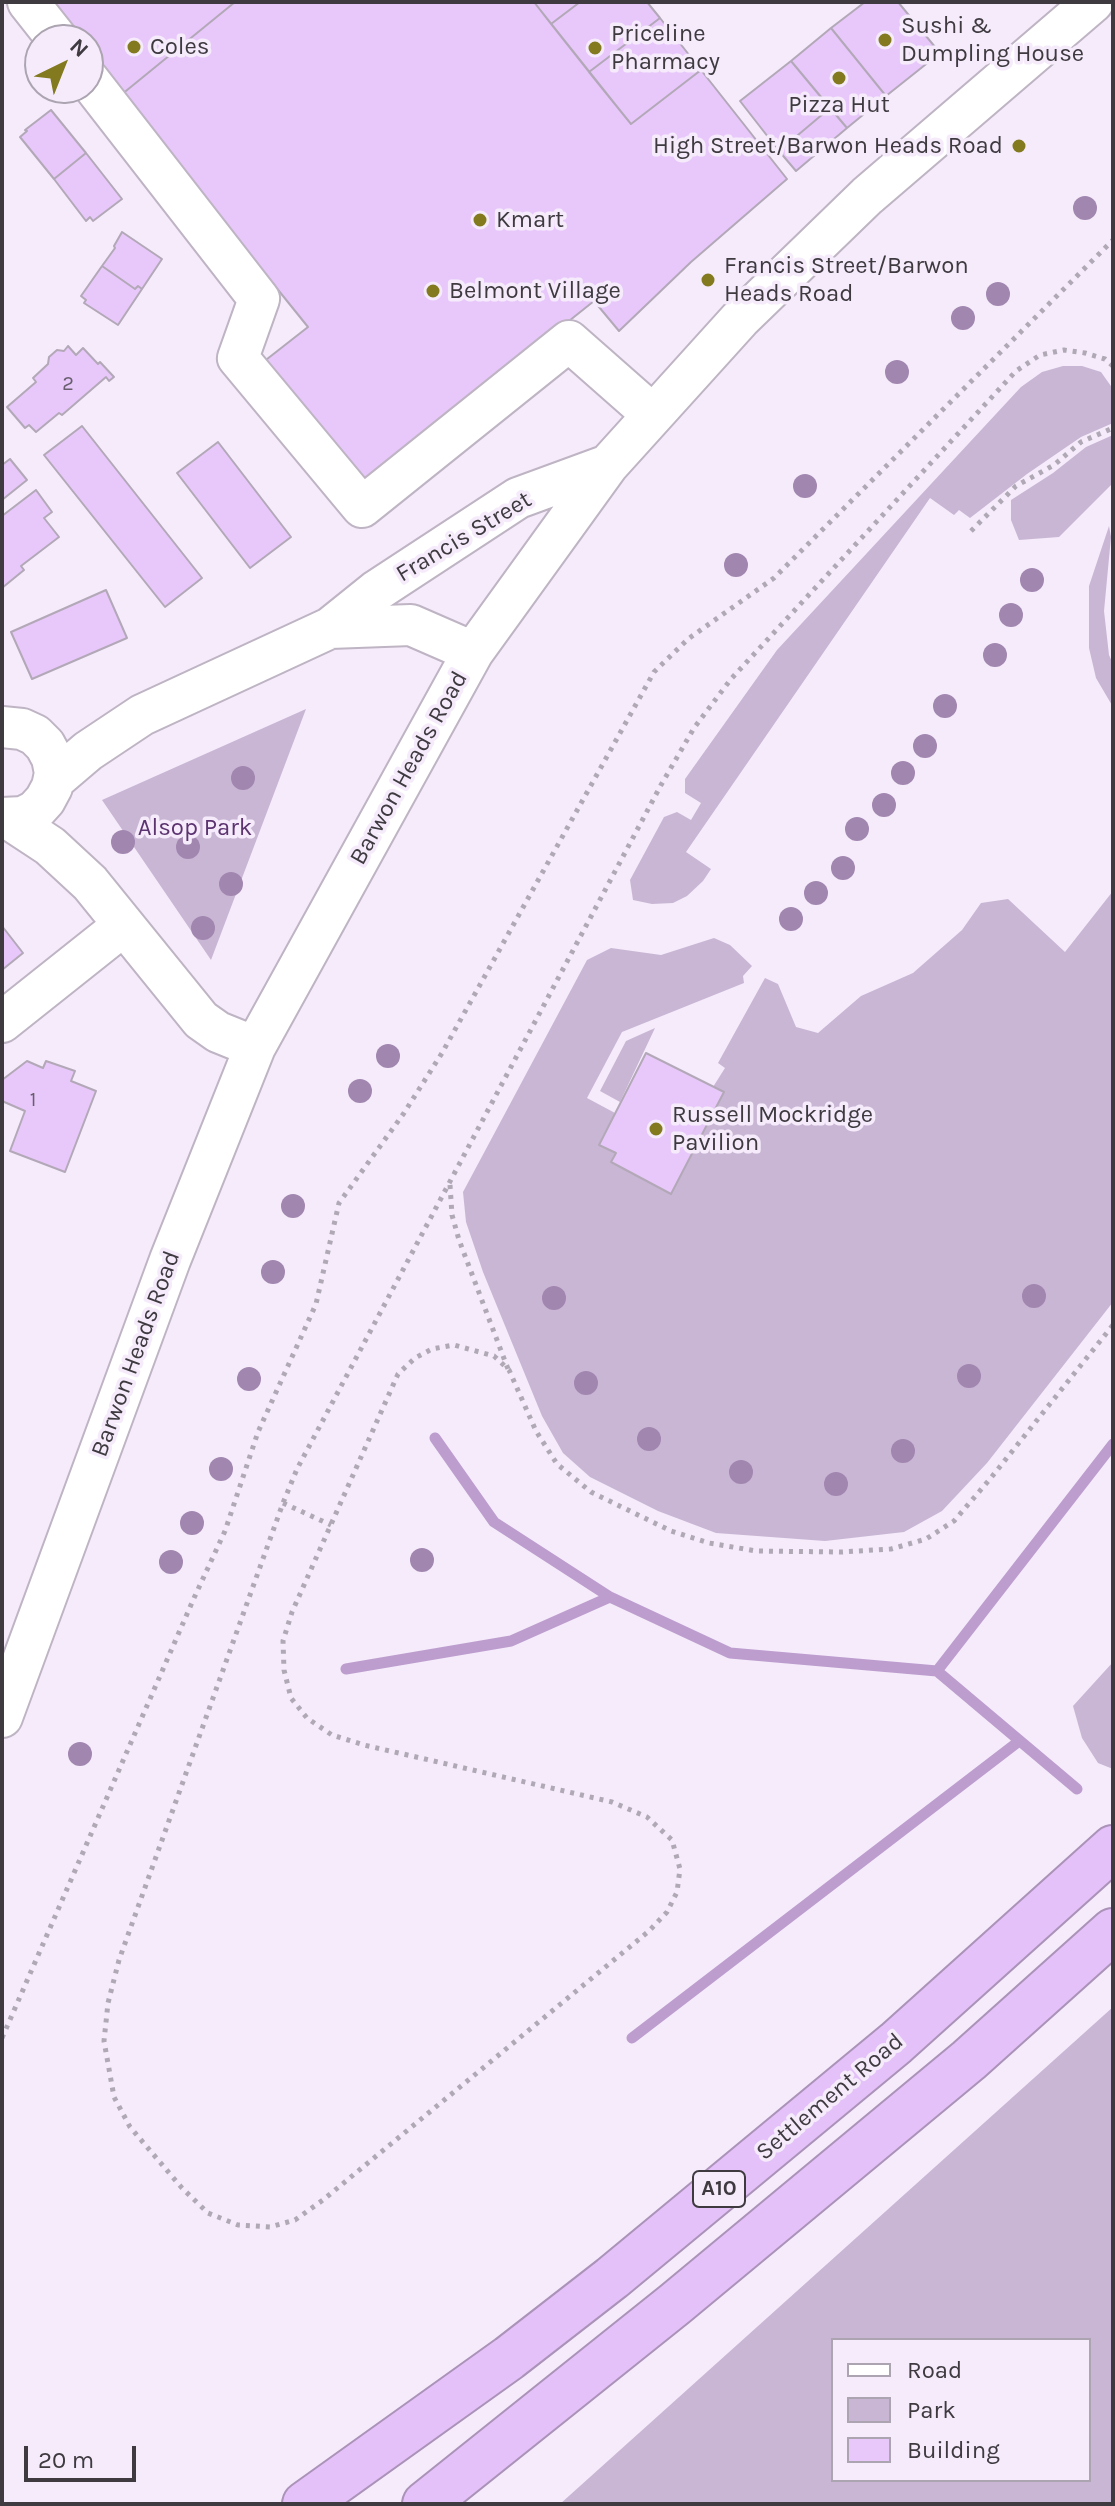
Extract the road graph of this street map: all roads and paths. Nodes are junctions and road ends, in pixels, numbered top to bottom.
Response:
1 (28, 2) edge
2 (1093, 2) edge
3 (45, 24) edge
4 (104, 100) edge
5 (1113, 240) edge
6 (1113, 366) edge
7 (653, 415) junction
8 (1113, 428) edge
9 (608, 465) junction
10 (971, 531) dead end
11 (330, 628) junction
12 (473, 652) junction
13 (142, 715) junction
14 (12, 728) edge
15 (53, 784) junction
16 (5, 819) edge
17 (90, 883) junction
18 (124, 925) junction
19 (2, 1022) edge
20 (255, 1047) junction
21 (450, 1183) junction
22 (1113, 1325) edge
23 (509, 1370) junction
24 (283, 1503) junction
25 (331, 1525) junction
26 (2, 1717) edge
27 (1113, 1848) edge
28 (1113, 1931) edge
29 (2, 2038) edge
30 (305, 2504) edge
31 (425, 2504) edge

1 - 3 street
2 - 7 street, Barwon Heads Road
4 - 7 street
5 - 29 path
6 - 21 path
7 - 9 street, Barwon Heads Road
8 - 10 path
9 - 11 street, Francis Street
9 - 12 street, Barwon Heads Road
11 - 12 street, Francis Street
11 - 13 street, Francis Street
12 - 20 street, Barwon Heads Road
13 - 14 street, Francis Street
13 - 15 street, Francis Street
14 - 15 street
15 - 16 street, Francis Street
15 - 17 street
16 - 17 street
17 - 18 street
18 - 19 street
18 - 20 street
20 - 26 street, Barwon Heads Road
21 - 23 path
21 - 24 path
22 - 23 path
23 - 25 path
24 - 25 path
24 - 25 path
27 - 30 highway, Settlement Road / A10
28 - 31 highway, A10

